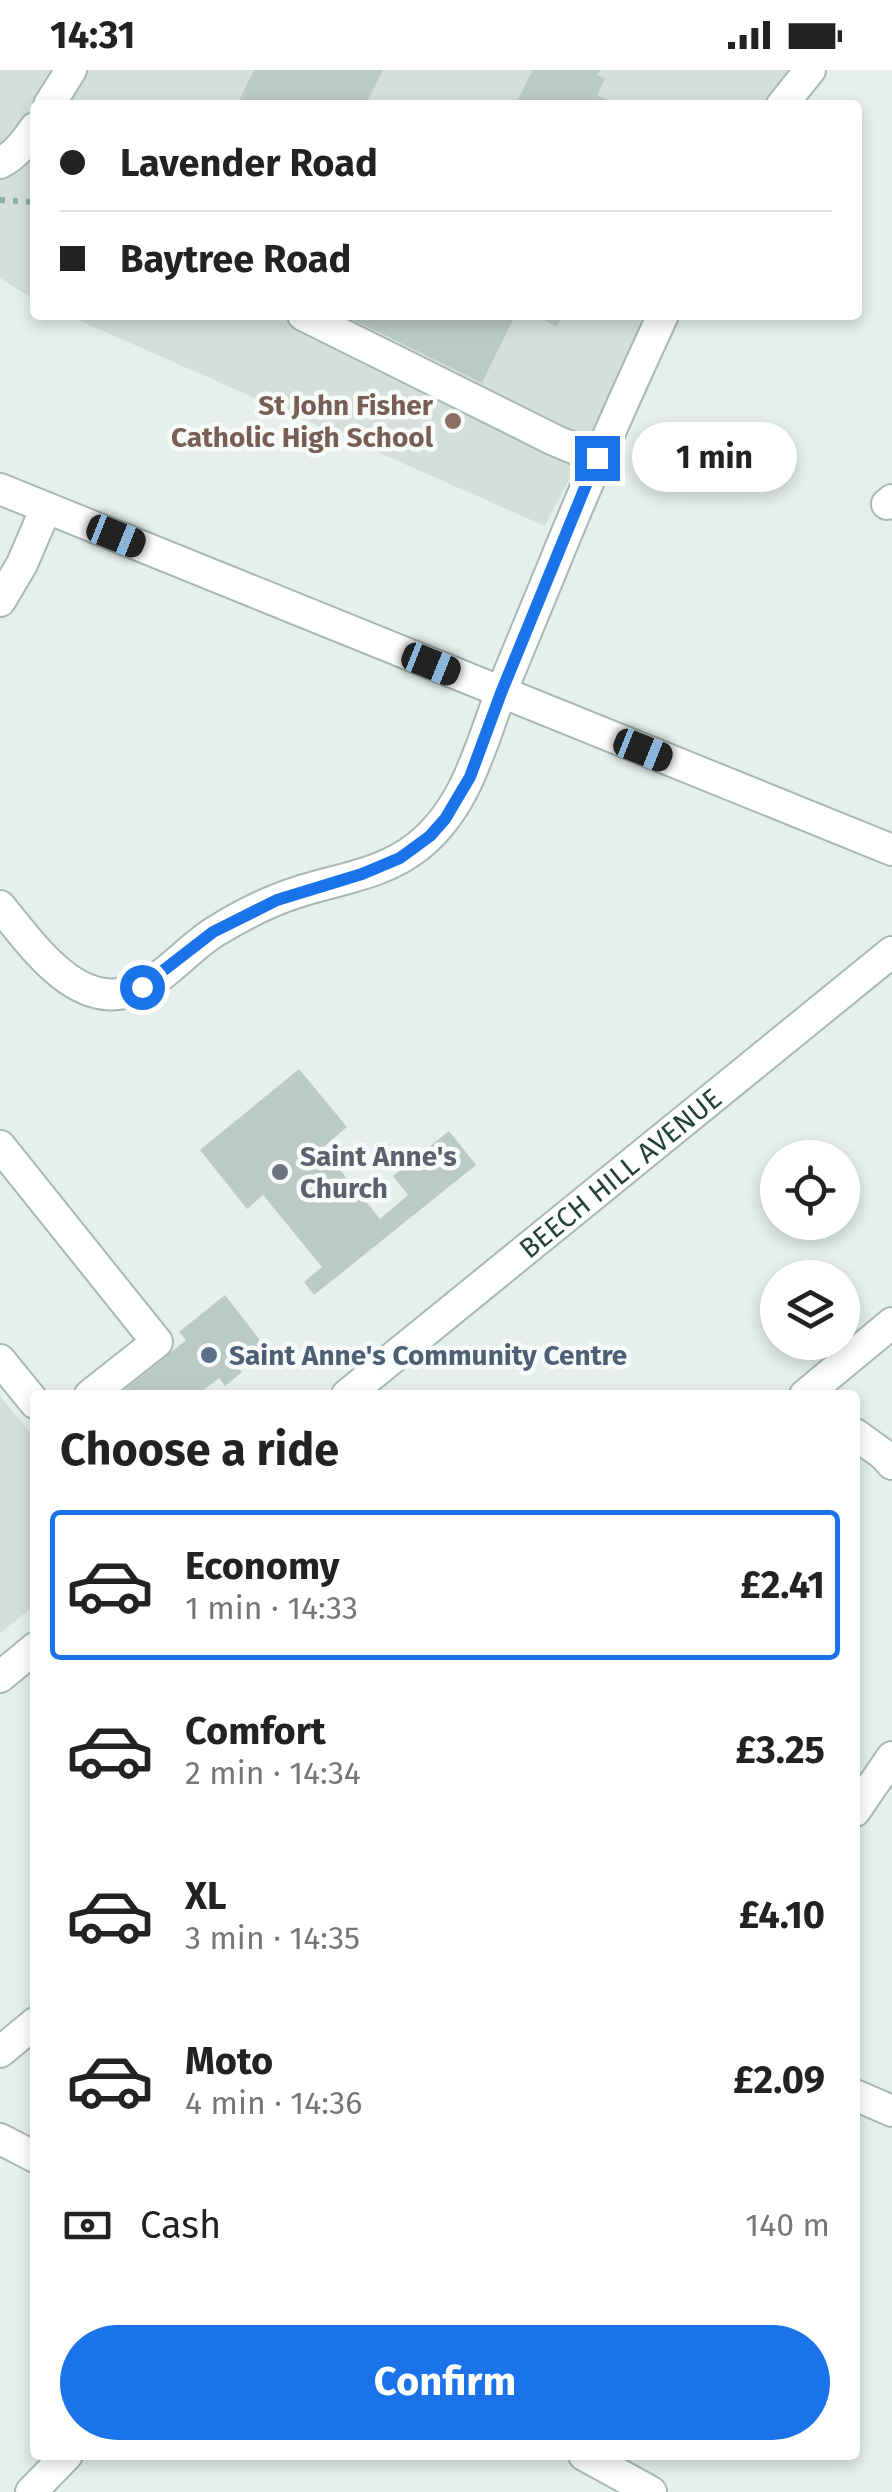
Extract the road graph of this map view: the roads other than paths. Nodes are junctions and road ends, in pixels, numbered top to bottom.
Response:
1 (71, 70) edge
2 (810, 70) edge
3 (52, 100) edge
4 (786, 100) edge
5 (30, 135) edge
6 (0, 163) edge
7 (313, 320) edge
8 (661, 320) edge
9 (597, 458) junction
10 (0, 489) edge
11 (46, 508) junction
12 (0, 601) edge
13 (501, 693) junction
14 (892, 850) edge
15 (0, 906) edge
16 (892, 952) edge
17 (0, 1146) edge
18 (892, 1324) edge
19 (0, 1360) edge
20 (96, 1390) edge
21 (353, 1390) edge
22 (811, 1390) edge
23 (30, 1397) edge
24 (860, 1438) edge
25 (892, 1464) edge
26 (30, 1652) edge
27 (0, 1677) edge
28 (892, 1757) edge
29 (860, 1805) edge
30 (30, 2027) edge
31 (0, 2052) edge
32 (860, 2097) edge
33 (892, 2111) edge
34 (0, 2139) edge
35 (30, 2154) edge
36 (62, 2460) edge
37 (593, 2460) edge
38 (31, 2492) edge
39 (651, 2492) edge

1 - 3 street
2 - 4 street
5 - 6 street
7 - 9 street
8 - 9 street
9 - 13 street
10 - 11 street
11 - 12 street
11 - 13 street
13 - 14 street
13 - 15 street
16 - 21 street, BEECH HILL AVENUE
17 - 20 street
18 - 22 street
19 - 23 street
24 - 25 street
26 - 27 street
28 - 29 street
30 - 31 street
32 - 33 street
34 - 35 street
36 - 38 street
37 - 39 street

